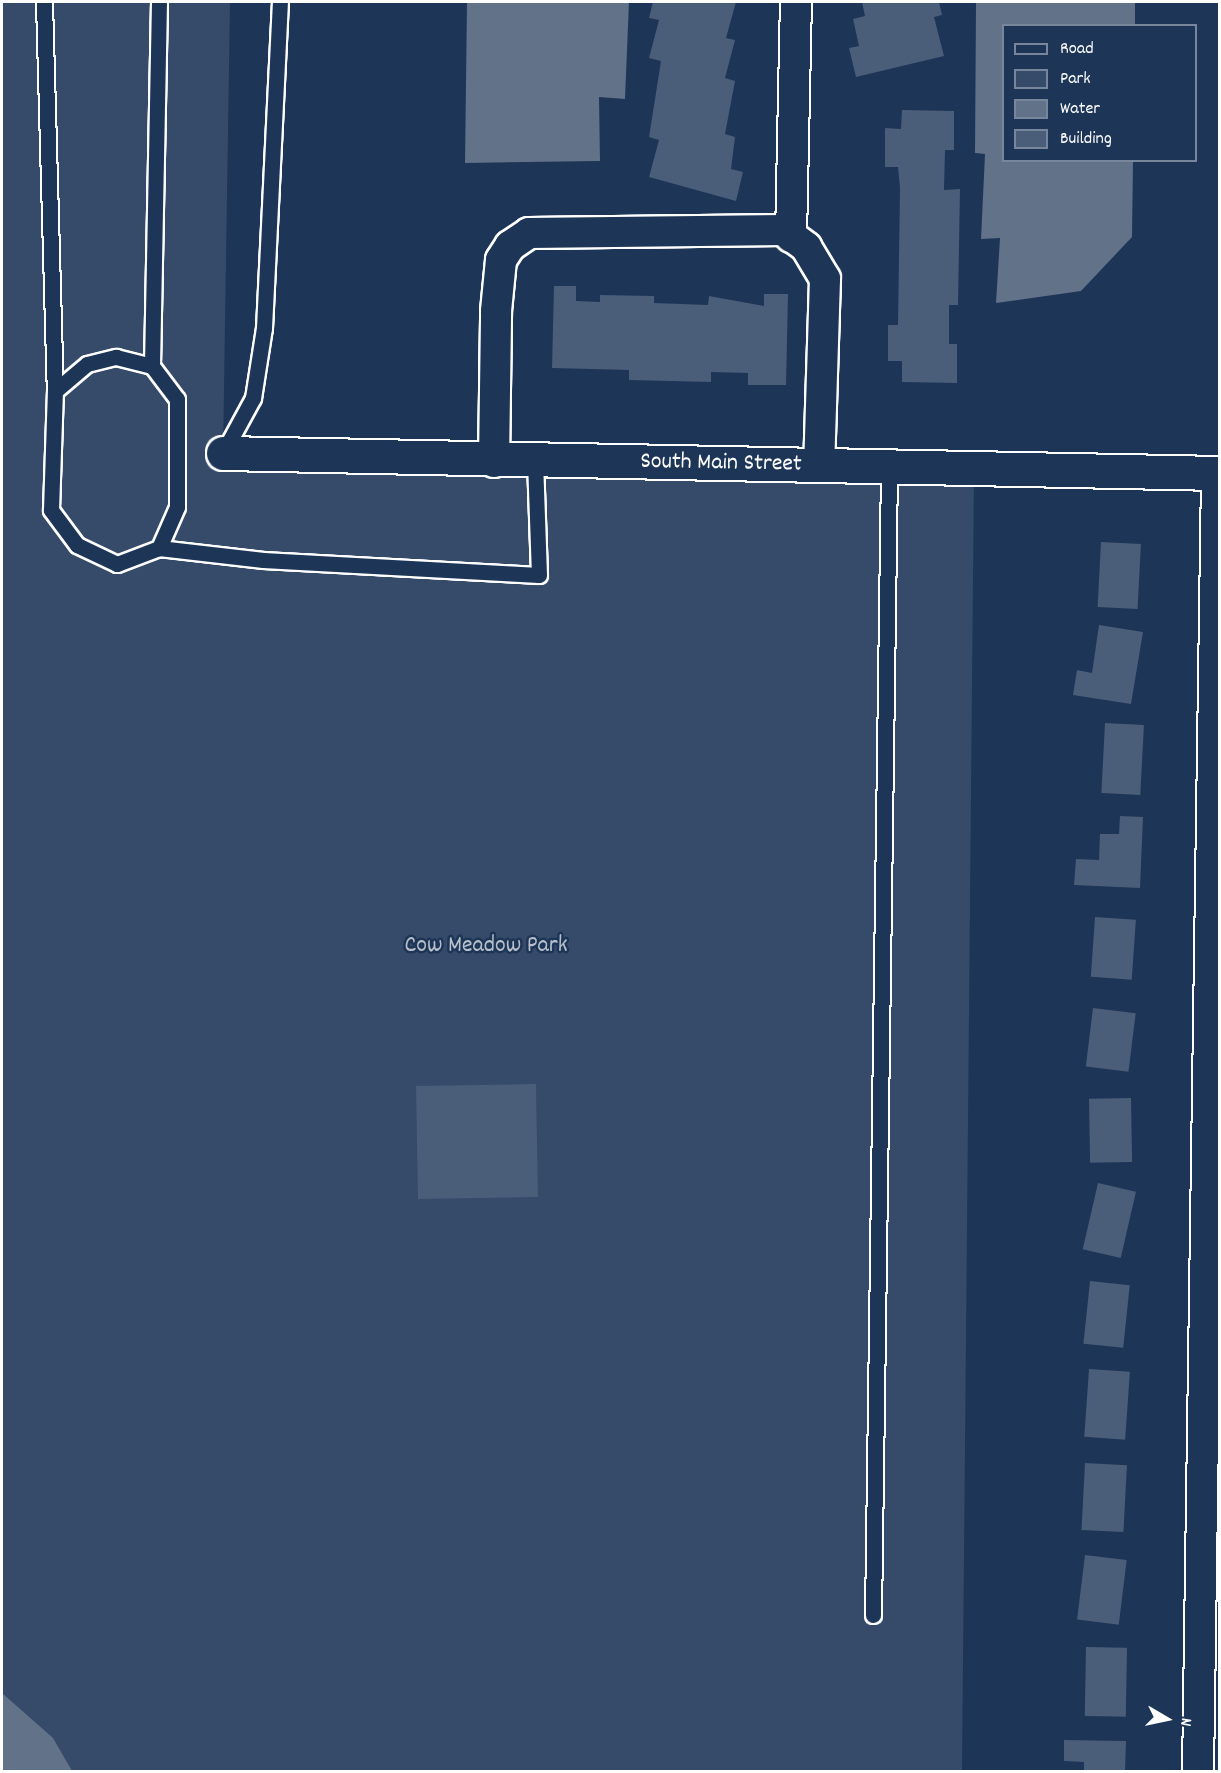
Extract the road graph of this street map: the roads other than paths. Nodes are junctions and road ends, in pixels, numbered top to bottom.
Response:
1 (44, 2) edge
2 (159, 2) edge
3 (280, 2) edge
4 (796, 2) edge
5 (791, 237) junction
6 (153, 366) junction
7 (55, 391) junction
8 (223, 453) joint
9 (535, 461) junction
10 (494, 462) junction
11 (819, 466) junction
12 (890, 467) junction
13 (1218, 473) edge
14 (159, 548) junction
15 (1215, 871) edge
16 (873, 1615) dead end
17 (1198, 1772) edge

1 - 7 lane
2 - 6 lane
3 - 8 lane
4 - 5 street
5 - 10 street
5 - 11 street
6 - 7 lane
6 - 14 lane
7 - 14 lane
8 - 10 street, South Main Street
9 - 10 street, South Main Street
9 - 11 street, South Main Street
9 - 14 lane
11 - 12 street, South Main Street
12 - 13 street, South Main Street
12 - 16 lane
13 - 15 street
15 - 17 street

